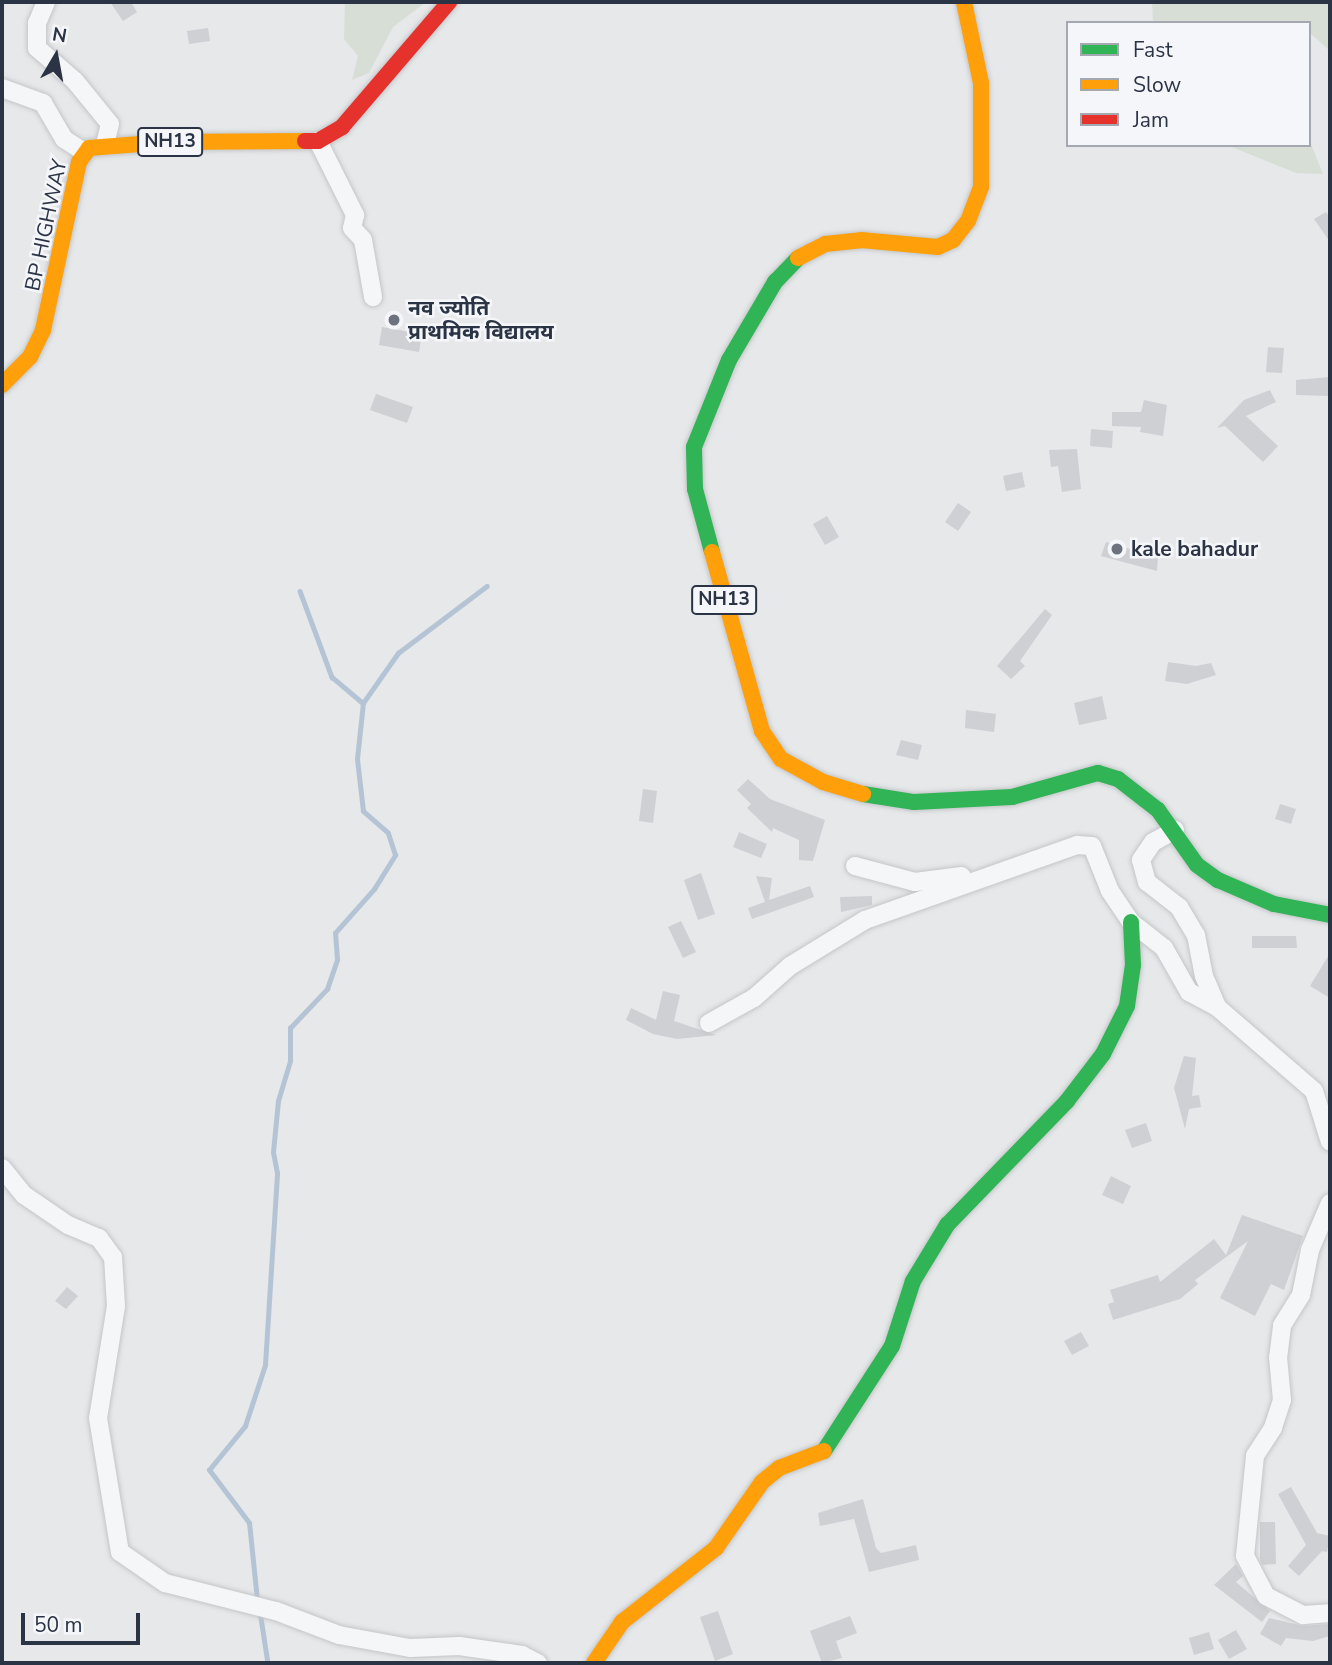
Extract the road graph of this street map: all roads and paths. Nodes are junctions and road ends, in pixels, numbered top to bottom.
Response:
1 (46, 2) edge
2 (449, 2) edge
3 (964, 2) edge
4 (2, 88) edge
5 (318, 141) junction
6 (105, 144) junction
7 (84, 152) junction
8 (373, 297) dead end
9 (2, 385) edge
10 (1175, 830) junction
11 (1045, 859) junction
12 (855, 866) dead end
13 (1330, 915) edge
14 (1131, 922) junction
15 (1217, 1007) junction
16 (709, 1023) dead end
17 (1330, 1142) edge
18 (2, 1167) edge
19 (1330, 1203) edge
20 (1330, 1613) edge
21 (538, 1663) edge
22 (594, 1663) edge

1 - 6 street
2 - 5 main road
3 - 10 main road, NH13
4 - 7 street
5 - 6 main road, BP HIGHWAY / NH13
5 - 8 street
6 - 7 main road, BP HIGHWAY / NH13
7 - 9 main road, BP HIGHWAY
10 - 13 main road, NH13
10 - 15 street
11 - 12 street
11 - 14 street
11 - 16 street
14 - 15 street
14 - 22 main road
15 - 17 street
18 - 21 street
19 - 20 street

